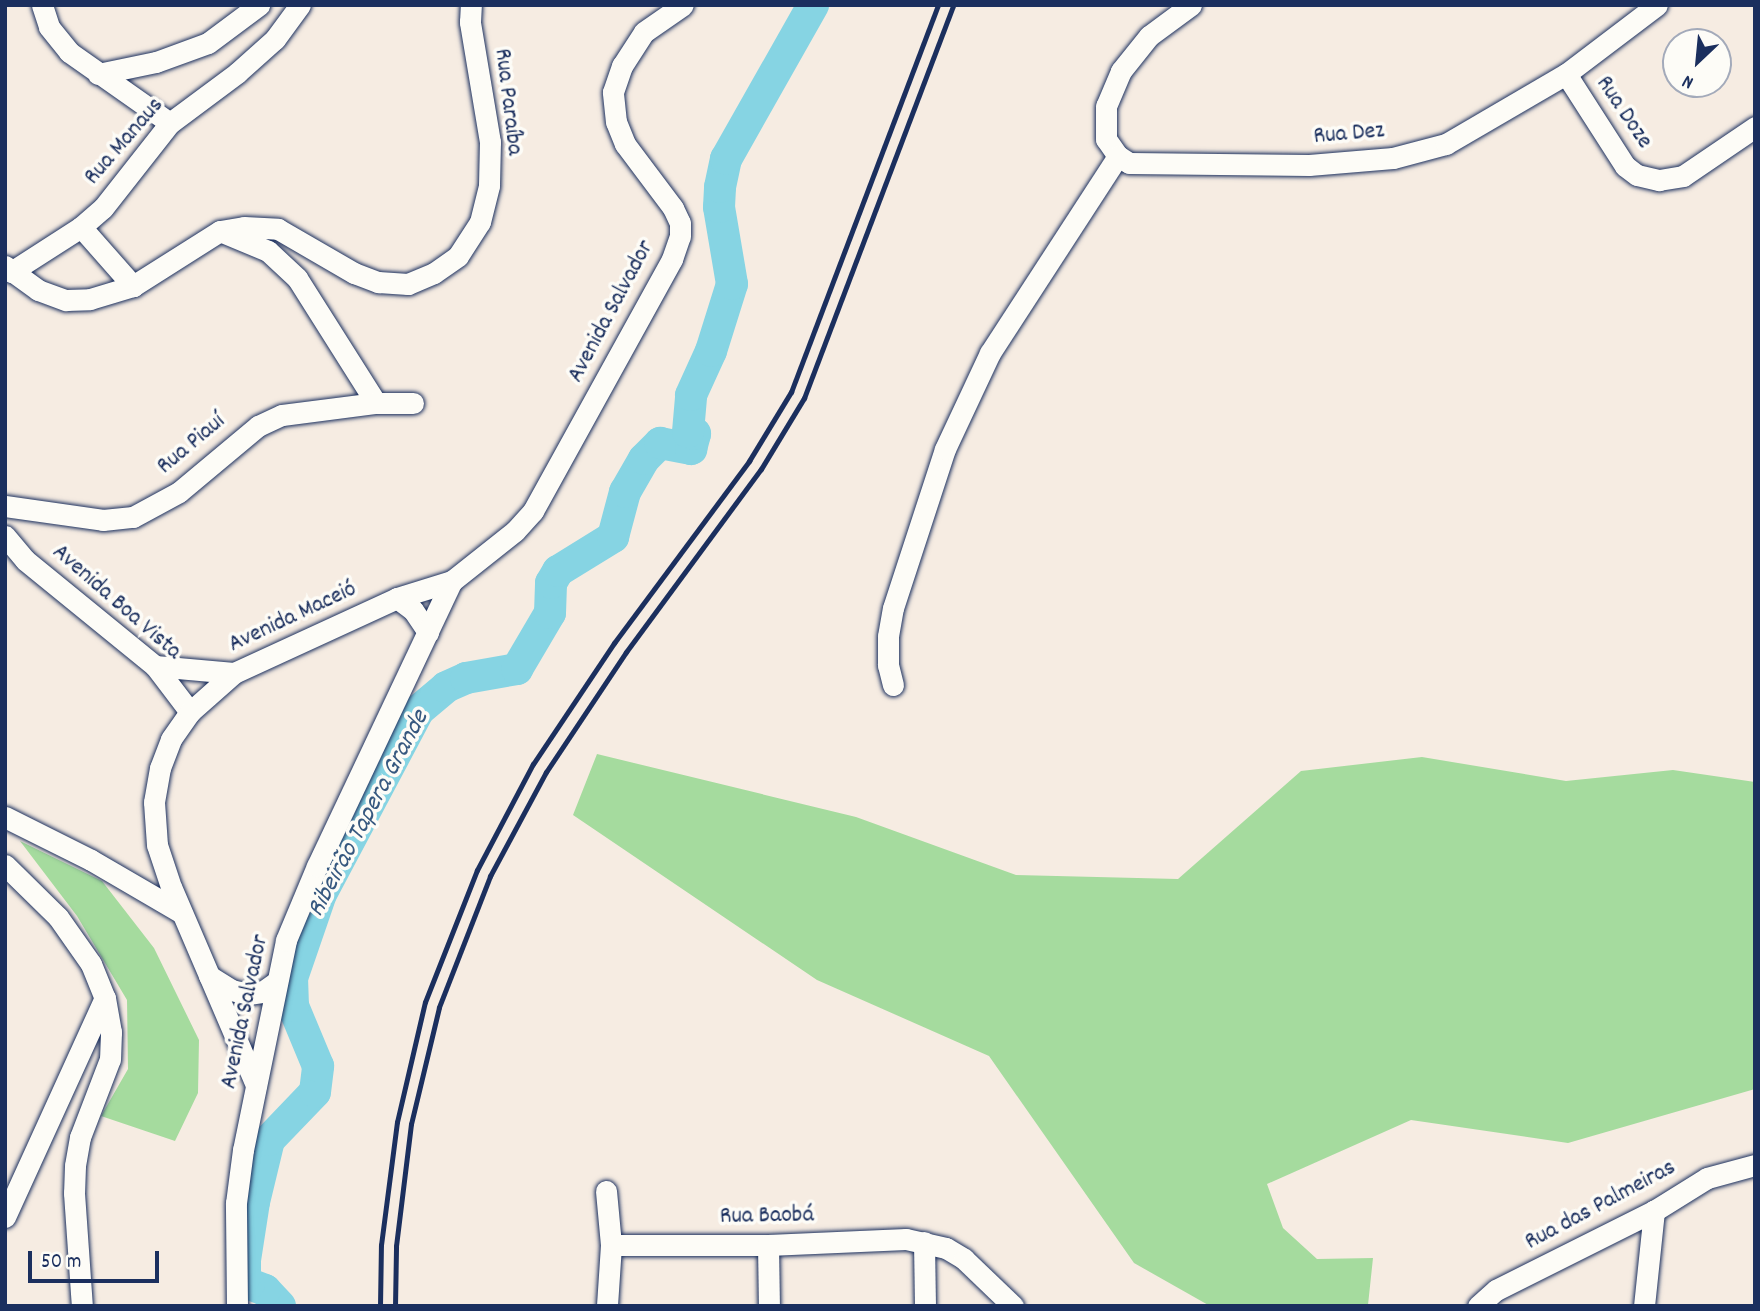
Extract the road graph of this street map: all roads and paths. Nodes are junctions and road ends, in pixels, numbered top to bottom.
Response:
1 (42, 5) edge
2 (259, 5) edge
3 (300, 5) edge
4 (471, 5) edge
5 (684, 5) edge
6 (1191, 5) edge
7 (1657, 5) edge
8 (98, 74) junction
9 (1566, 74) junction
10 (170, 123) junction
11 (1755, 127) edge
12 (1118, 156) junction
13 (81, 227) junction
14 (220, 231) junction
15 (8, 269) edge
16 (133, 286) junction
17 (376, 403) junction
18 (413, 403) dead end
19 (5, 506) edge
20 (5, 536) edge
21 (452, 581) junction
22 (397, 598) junction
23 (428, 632) junction
24 (155, 666) junction
25 (234, 673) junction
26 (893, 685) dead end
27 (190, 712) junction
28 (5, 817) edge
29 (5, 865) edge
30 (182, 913) junction
31 (209, 976) junction
32 (275, 983) junction
33 (105, 998) junction
34 (256, 1085) junction
35 (1755, 1165) edge
36 (606, 1191) dead end
37 (1654, 1211) junction
38 (5, 1217) edge
39 (924, 1242) junction
40 (611, 1245) junction
41 (768, 1245) junction
42 (82, 1306) edge
43 (237, 1306) edge
44 (607, 1306) edge
45 (769, 1306) edge
46 (925, 1306) edge
47 (1013, 1306) edge
48 (1478, 1306) edge
49 (1644, 1306) edge

1 - 8 street
2 - 8 street
3 - 10 street, Rua Manaus
4 - 14 street, Rua Paraíba
5 - 21 street, Avenida Salvador
6 - 12 street
7 - 9 street, Rua Dez
8 - 10 street
9 - 11 street, Rua Doze
9 - 12 street, Rua Dez
10 - 13 street, Rua Manaus
12 - 26 street
13 - 15 street, Rua Manaus
13 - 16 street
14 - 16 street, Rua Paraíba
14 - 17 street
15 - 16 street, Rua Paraíba
17 - 18 street, Rua Piauí
17 - 19 street, Rua Piauí
20 - 24 street, Avenida Boa Vista
21 - 22 street, Avenida Maceió
21 - 23 street, Avenida Salvador
22 - 23 street
22 - 25 street, Avenida Maceió
23 - 32 street, Avenida Salvador
24 - 25 street
24 - 27 street, Avenida Boa Vista
25 - 27 street, Avenida Maceió
27 - 30 street, Avenida Maceió
28 - 30 street
29 - 33 street
30 - 31 street, Avenida Maceió
31 - 32 street
31 - 34 street, Avenida Maceió
32 - 34 street, Avenida Salvador
33 - 38 street
33 - 42 street
34 - 43 street, Avenida Salvador
35 - 37 street, Rua das Palmeiras
36 - 40 street
37 - 48 street, Rua das Palmeiras
37 - 49 street
39 - 41 street, Rua Baobá
39 - 46 street
39 - 47 street
40 - 41 street, Rua Baobá
40 - 44 street
41 - 45 street

